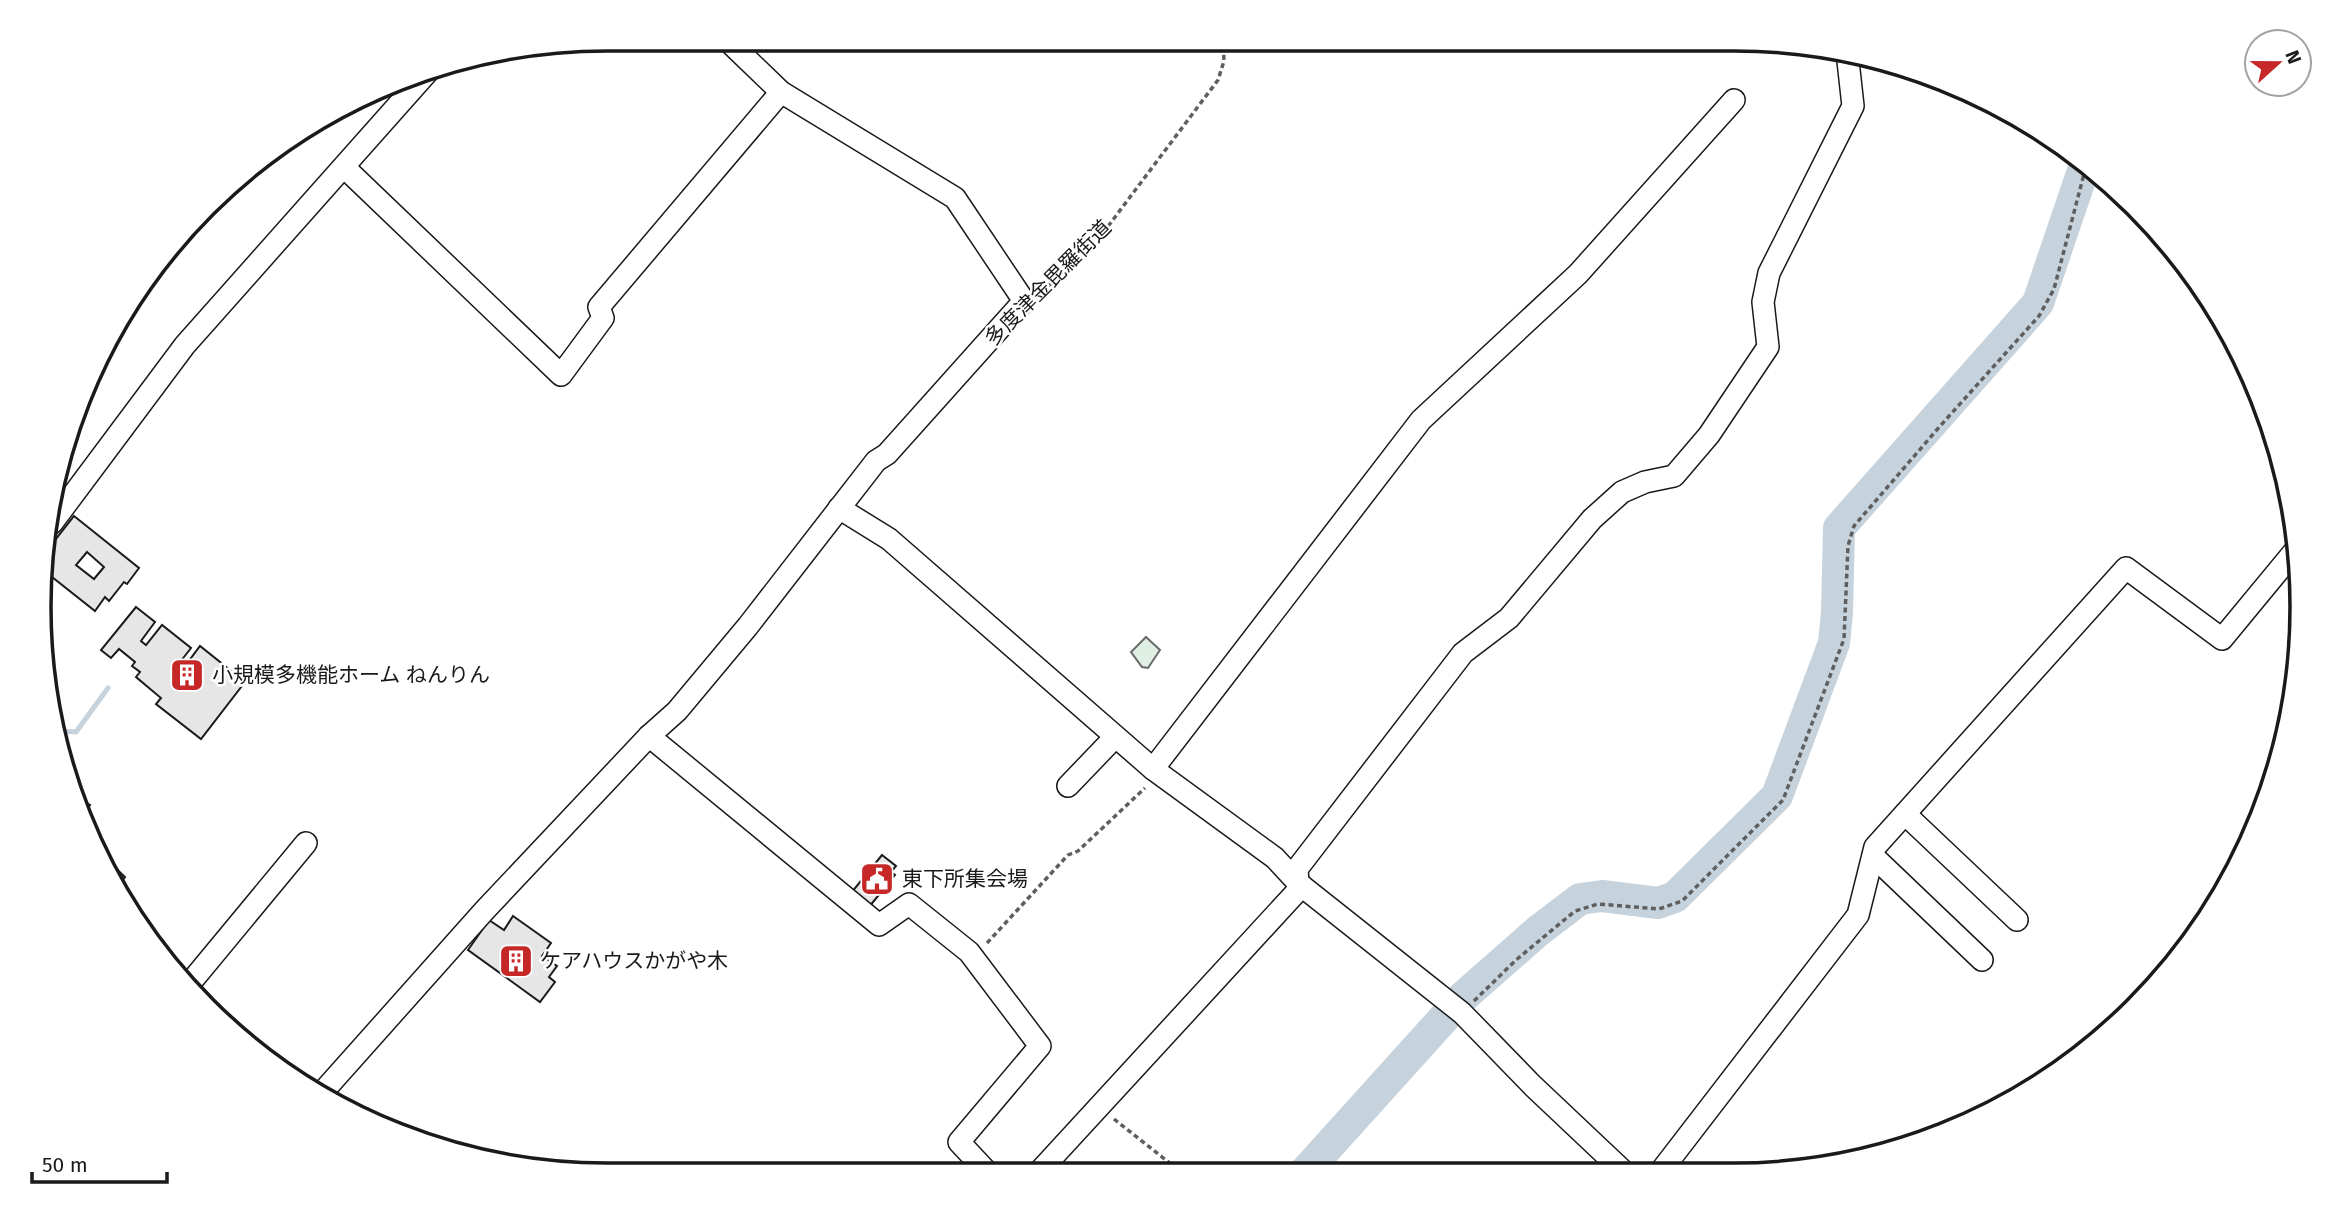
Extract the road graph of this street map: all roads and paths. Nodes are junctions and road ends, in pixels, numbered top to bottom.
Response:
1 (738, 51) edge
2 (1224, 51) edge
3 (1848, 62) edge
4 (417, 84) edge
5 (781, 92) junction
6 (1734, 100) dead end
7 (344, 167) junction
8 (2084, 175) edge
9 (1024, 302) junction
10 (839, 508) junction
11 (59, 514) edge
12 (2288, 559) edge
13 (649, 736) junction
14 (1115, 737) junction
15 (1156, 772) junction
16 (1068, 786) dead end
17 (1905, 814) junction
18 (306, 843) dead end
19 (1873, 856) junction
20 (1299, 886) junction
21 (2017, 920) dead end
22 (973, 957) junction
23 (1982, 960) dead end
24 (194, 979) edge
25 (1458, 1010) junction
26 (327, 1088) edge
27 (1099, 1106) junction
28 (979, 1163) edge
29 (1047, 1163) edge
30 (1170, 1163) edge
31 (1615, 1163) edge
32 (1667, 1163) edge

1 - 5 street
2 - 9 path, 多度津金毘羅街道
3 - 20 street
4 - 7 street
5 - 7 street
5 - 9 street
6 - 15 street
7 - 11 street
8 - 25 path
9 - 10 street, 多度津金毘羅街道
10 - 13 street, 多度津金毘羅街道
10 - 14 street
12 - 17 street
13 - 22 street
13 - 26 street, 多度津金毘羅街道
14 - 15 street
14 - 16 street
15 - 20 street
15 - 22 path
17 - 19 street
17 - 21 street
18 - 24 street
19 - 23 street
19 - 32 street
20 - 25 street
20 - 27 street
22 - 28 street
25 - 31 street
27 - 29 street
27 - 30 path

